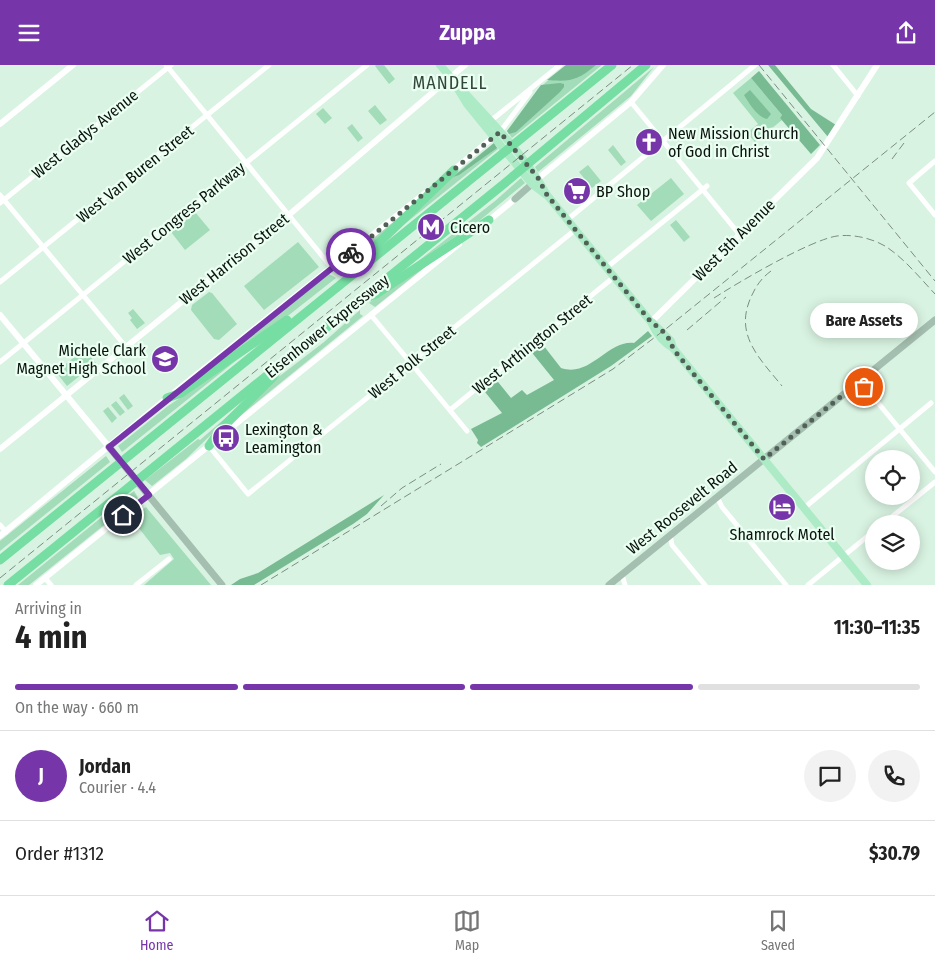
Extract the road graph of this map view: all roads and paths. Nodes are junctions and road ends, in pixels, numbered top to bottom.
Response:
1 (73, 65) edge
2 (269, 65) edge
3 (367, 65) edge
4 (440, 65) edge
5 (465, 65) edge
6 (560, 65) edge
7 (612, 65) edge
8 (646, 65) edge
9 (662, 65) edge
10 (832, 65) edge
11 (877, 65) edge
12 (168, 66) edge
13 (755, 67) edge
14 (451, 77) junction
15 (536, 84) junction
16 (858, 96) junction
17 (631, 102) junction
18 (207, 115) junction
19 (488, 123) junction
20 (0, 124) edge
21 (498, 134) junction
22 (664, 142) junction
23 (935, 161) edge
24 (246, 163) junction
25 (454, 170) junction
26 (535, 181) junction
27 (705, 188) junction
28 (0, 195) edge
29 (515, 199) joint
30 (2, 202) edge
31 (289, 214) junction
32 (935, 215) edge
33 (488, 220) junction
34 (567, 220) junction
35 (575, 230) junction
36 (739, 234) junction
37 (43, 247) junction
38 (332, 268) junction
39 (606, 268) junction
40 (614, 277) junction
41 (349, 278) junction
42 (0, 282) edge
43 (83, 295) junction
44 (357, 302) junction
45 (306, 313) junction
46 (0, 315) edge
47 (371, 315) junction
48 (935, 320) edge
49 (651, 322) junction
50 (23, 343) junction
51 (126, 347) junction
52 (0, 362) edge
53 (281, 363) junction
54 (411, 363) junction
55 (860, 381) junction
56 (66, 396) junction
57 (167, 399) junction
58 (931, 403) dead end
59 (450, 410) junction
60 (899, 429) junction
61 (467, 431) dead end
62 (209, 446) junction
63 (109, 447) junction
64 (0, 449) edge
65 (764, 459) junction
66 (935, 472) edge
67 (935, 481) edge
68 (149, 495) junction
69 (717, 497) junction
70 (804, 508) junction
71 (894, 515) edge
72 (0, 525) edge
73 (3, 534) edge
74 (670, 535) junction
75 (865, 538) edge
76 (843, 556) junction
77 (169, 559) dead end
78 (0, 560) edge
79 (622, 575) junction
80 (45, 578) junction
81 (8, 585) edge
82 (36, 585) edge
83 (50, 585) edge
84 (136, 585) edge
85 (222, 585) edge
86 (609, 585) edge
87 (626, 585) edge
88 (705, 585) edge
89 (786, 585) edge
90 (808, 585) edge
91 (867, 585) edge

1 - 20 street
2 - 18 street, West Van Buren Street
3 - 24 street, West Congress Parkway
4 - 14 main road
5 - 14 street, West Harrison Street
6 - 15 street
7 - 41 highway, Eisenhower Expressway
8 - 44 highway, Eisenhower Expressway
9 - 17 street
10 - 16 street
11 - 16 street, West 5th Avenue
12 - 18 street
12 - 30 street, West Gladys Avenue
13 - 22 street
14 - 19 main road
14 - 31 street, West Harrison Street
15 - 19 street
15 - 21 street
16 - 36 street, West 5th Avenue
17 - 22 street
17 - 26 street
18 - 24 street
18 - 37 street, West Van Buren Street
19 - 21 main road
21 - 25 street
21 - 26 main road
22 - 27 street
22 - 34 street
23 - 32 street
24 - 31 street
24 - 43 street, West Congress Parkway
25 - 38 street
25 - 41 highway
26 - 29 main road
26 - 34 main road
27 - 36 street
27 - 39 street
28 - 30 street
29 - 33 street
30 - 37 street
31 - 38 street
31 - 51 street, West Harrison Street
33 - 44 highway
33 - 47 street
34 - 35 main road
35 - 39 main road
35 - 54 street, West Polk Street
36 - 49 street, West 5th Avenue
37 - 42 street, West Van Buren Street
37 - 43 street
38 - 57 street
39 - 40 main road
40 - 49 main road
40 - 59 street, West Arthington Street
41 - 45 highway, Eisenhower Expressway
43 - 50 street, West Congress Parkway
43 - 51 street
44 - 53 highway, Eisenhower Expressway
45 - 57 highway
45 - 78 highway, Eisenhower Expressway
46 - 50 street
47 - 54 street
47 - 62 street
48 - 55 main road, West Roosevelt Road
49 - 65 main road
50 - 52 street, West Congress Parkway
50 - 56 street
51 - 56 street, West Harrison Street
53 - 62 highway
53 - 81 highway, Eisenhower Expressway
54 - 59 street
54 - 62 street, West Polk Street
55 - 60 street
55 - 65 main road, West Roosevelt Road
56 - 63 street
56 - 64 street, West Harrison Street
57 - 63 street
58 - 60 street
59 - 61 street
60 - 66 street
60 - 70 street
62 - 68 street
63 - 68 main road
63 - 73 street
65 - 69 main road, West Roosevelt Road
65 - 70 main road
67 - 71 street
68 - 80 street
68 - 85 main road
69 - 74 main road, West Roosevelt Road
69 - 89 street
70 - 76 main road
72 - 73 street
74 - 79 main road, West Roosevelt Road
74 - 88 street
75 - 76 street
76 - 90 street
76 - 91 main road
77 - 84 street
79 - 86 main road, West Roosevelt Road
79 - 87 street
80 - 82 street
80 - 83 street

